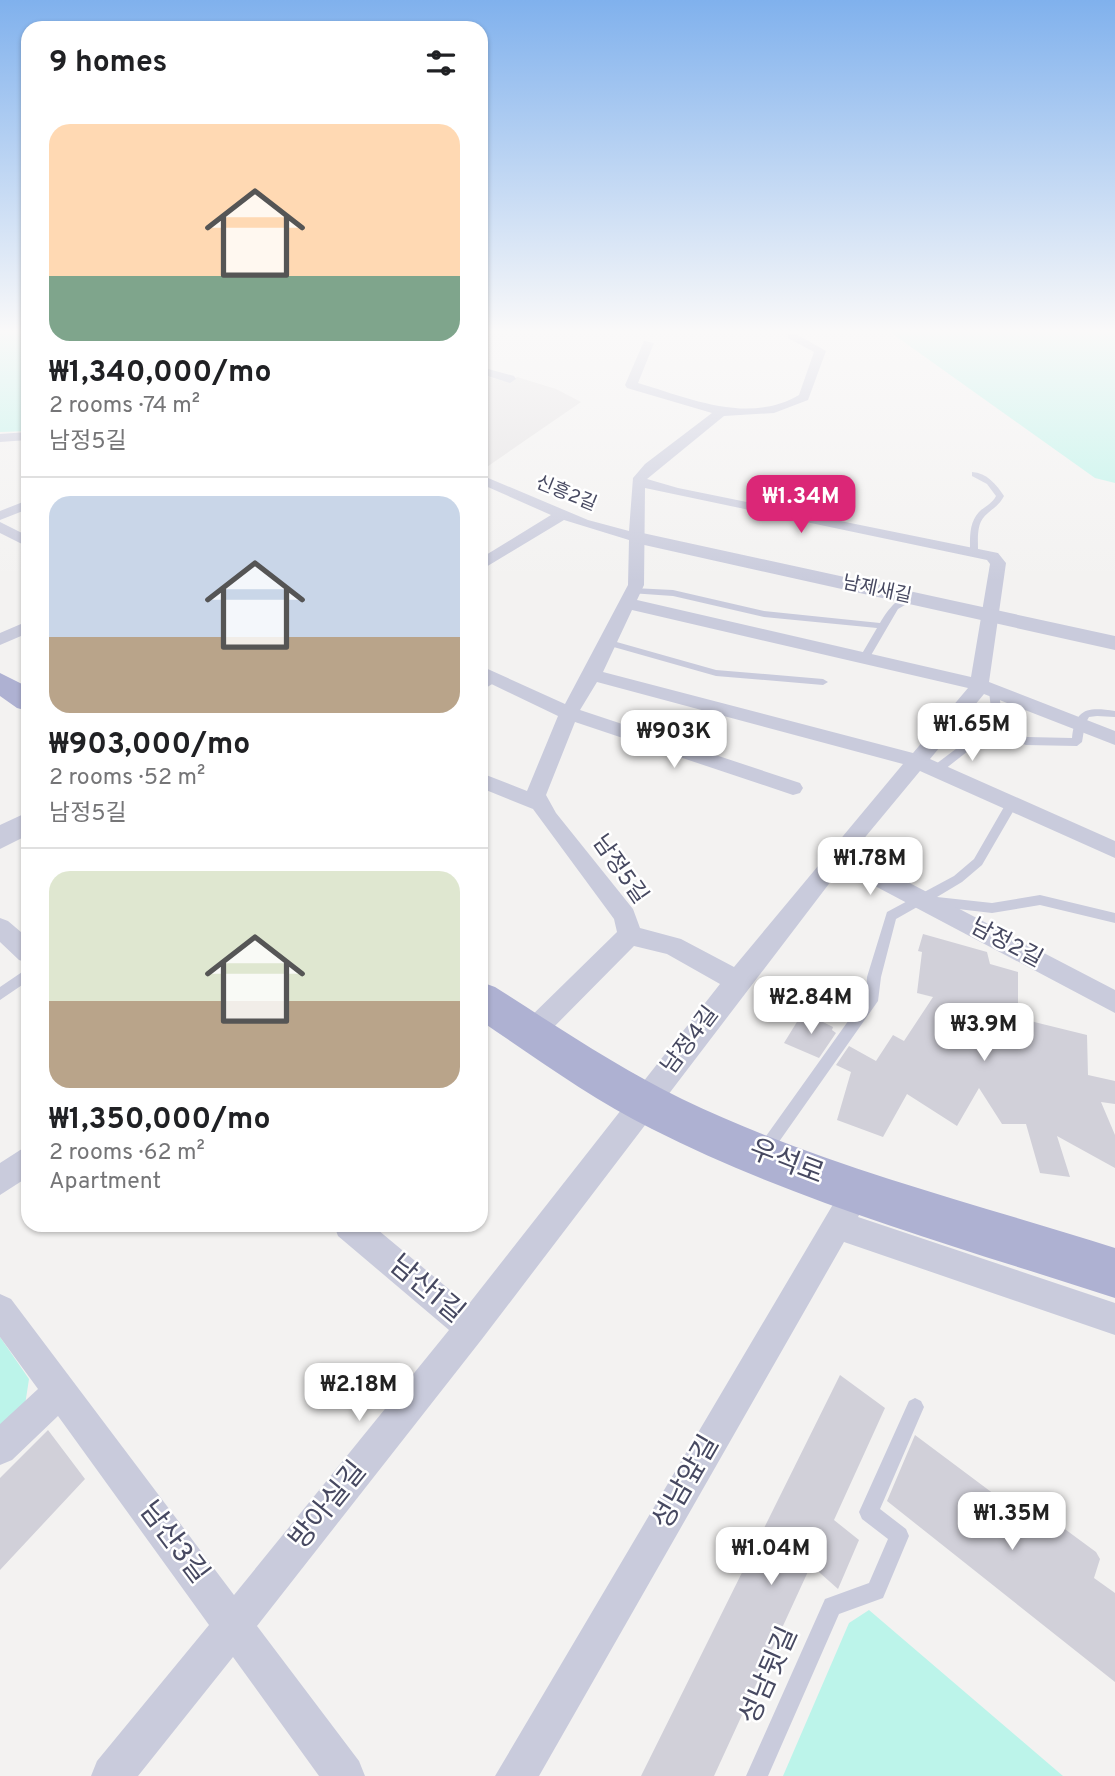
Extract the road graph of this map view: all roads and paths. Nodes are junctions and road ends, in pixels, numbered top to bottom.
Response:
1 (717, 415) edge
2 (21, 436) edge
3 (0, 438) edge
4 (975, 474) dead end
5 (638, 481) junction
6 (488, 483) edge
7 (21, 507) edge
8 (563, 514) junction
9 (0, 516) edge
10 (0, 527) edge
11 (537, 530) junction
12 (605, 530) junction
13 (21, 538) edge
14 (638, 538) junction
15 (974, 551) junction
16 (488, 561) edge
17 (629, 597) junction
18 (913, 598) junction
19 (991, 615) junction
20 (882, 625) junction
21 (21, 630) edge
22 (0, 640) edge
23 (606, 642) junction
24 (1115, 643) edge
25 (865, 657) junction
26 (592, 676) junction
27 (488, 681) edge
28 (0, 682) edge
29 (823, 682) dead end
30 (986, 688) junction
31 (21, 697) edge
32 (569, 713) junction
33 (1115, 713) edge
34 (1078, 724) junction
35 (989, 729) junction
36 (1115, 738) edge
37 (926, 766) junction
38 (488, 783) edge
39 (793, 788) dead end
40 (538, 803) junction
41 (1012, 803) junction
42 (21, 826) edge
43 (0, 838) edge
44 (1115, 850) edge
45 (840, 857) junction
46 (922, 900) junction
47 (1115, 918) edge
48 (0, 928) edge
49 (630, 935) junction
50 (21, 947) edge
51 (21, 979) edge
52 (737, 981) junction
53 (0, 993) edge
54 (1115, 1002) edge
55 (488, 1004) edge
56 (532, 1032) junction
57 (646, 1102) junction
58 (761, 1154) junction
59 (21, 1164) edge
60 (0, 1181) edge
61 (848, 1207) junction
62 (357, 1232) edge
63 (1115, 1273) edge
64 (0, 1310) edge
65 (1115, 1320) edge
66 (471, 1328) junction
67 (60, 1391) junction
68 (915, 1407) dead end
69 (0, 1448) edge
70 (234, 1625) junction
71 (112, 1776) edge
72 (344, 1776) edge
73 (516, 1776) edge
74 (757, 1776) edge

1 - 5 street
2 - 3 street
4 - 15 lane
5 - 14 street
5 - 15 street
6 - 8 street, 신흥2길
7 - 9 street
8 - 11 street
8 - 12 street, 신흥2길
10 - 13 street
11 - 12 street
11 - 16 street
12 - 14 street, 신흥2길
14 - 17 street
14 - 18 street, 남제새길
15 - 19 street, 남정4길
17 - 20 lane
17 - 23 street
17 - 25 street
18 - 19 street, 남제새길
18 - 20 lane
19 - 24 street, 남제새길
19 - 30 street, 남정4길
20 - 25 lane
21 - 22 street
23 - 26 street
23 - 29 lane
25 - 30 street
26 - 32 street
26 - 37 street
27 - 32 street
28 - 31 main road
30 - 34 street
30 - 35 lane
30 - 37 street, 남정4길
32 - 39 street
32 - 40 street
33 - 34 lane
34 - 35 lane
34 - 36 street
35 - 37 lane
37 - 41 street
37 - 45 street, 남정4길
38 - 40 street
40 - 49 street, 남정5길
41 - 44 street
41 - 46 lane
42 - 43 street
45 - 46 street
45 - 52 street, 남정4길
46 - 47 lane, 남정2길
46 - 54 street, 남정2길
46 - 58 lane
48 - 50 street
49 - 52 street
49 - 56 street, 남정5길
51 - 53 lane
52 - 57 street, 남정4길
55 - 56 main road, 우석로
56 - 57 main road, 우석로
57 - 58 main road, 우석로
57 - 66 street, 방아실길
58 - 61 main road, 우석로
59 - 60 street
61 - 63 main road, 우석로
61 - 65 street
61 - 73 street, 성남앞길
62 - 66 street, 남산1길
64 - 67 street, 남산3길
66 - 70 street, 방아실길
67 - 69 street
67 - 70 street, 남산3길
68 - 74 lane, 성남뒷길
70 - 71 street, 방아실길
70 - 72 street, 남산3길

